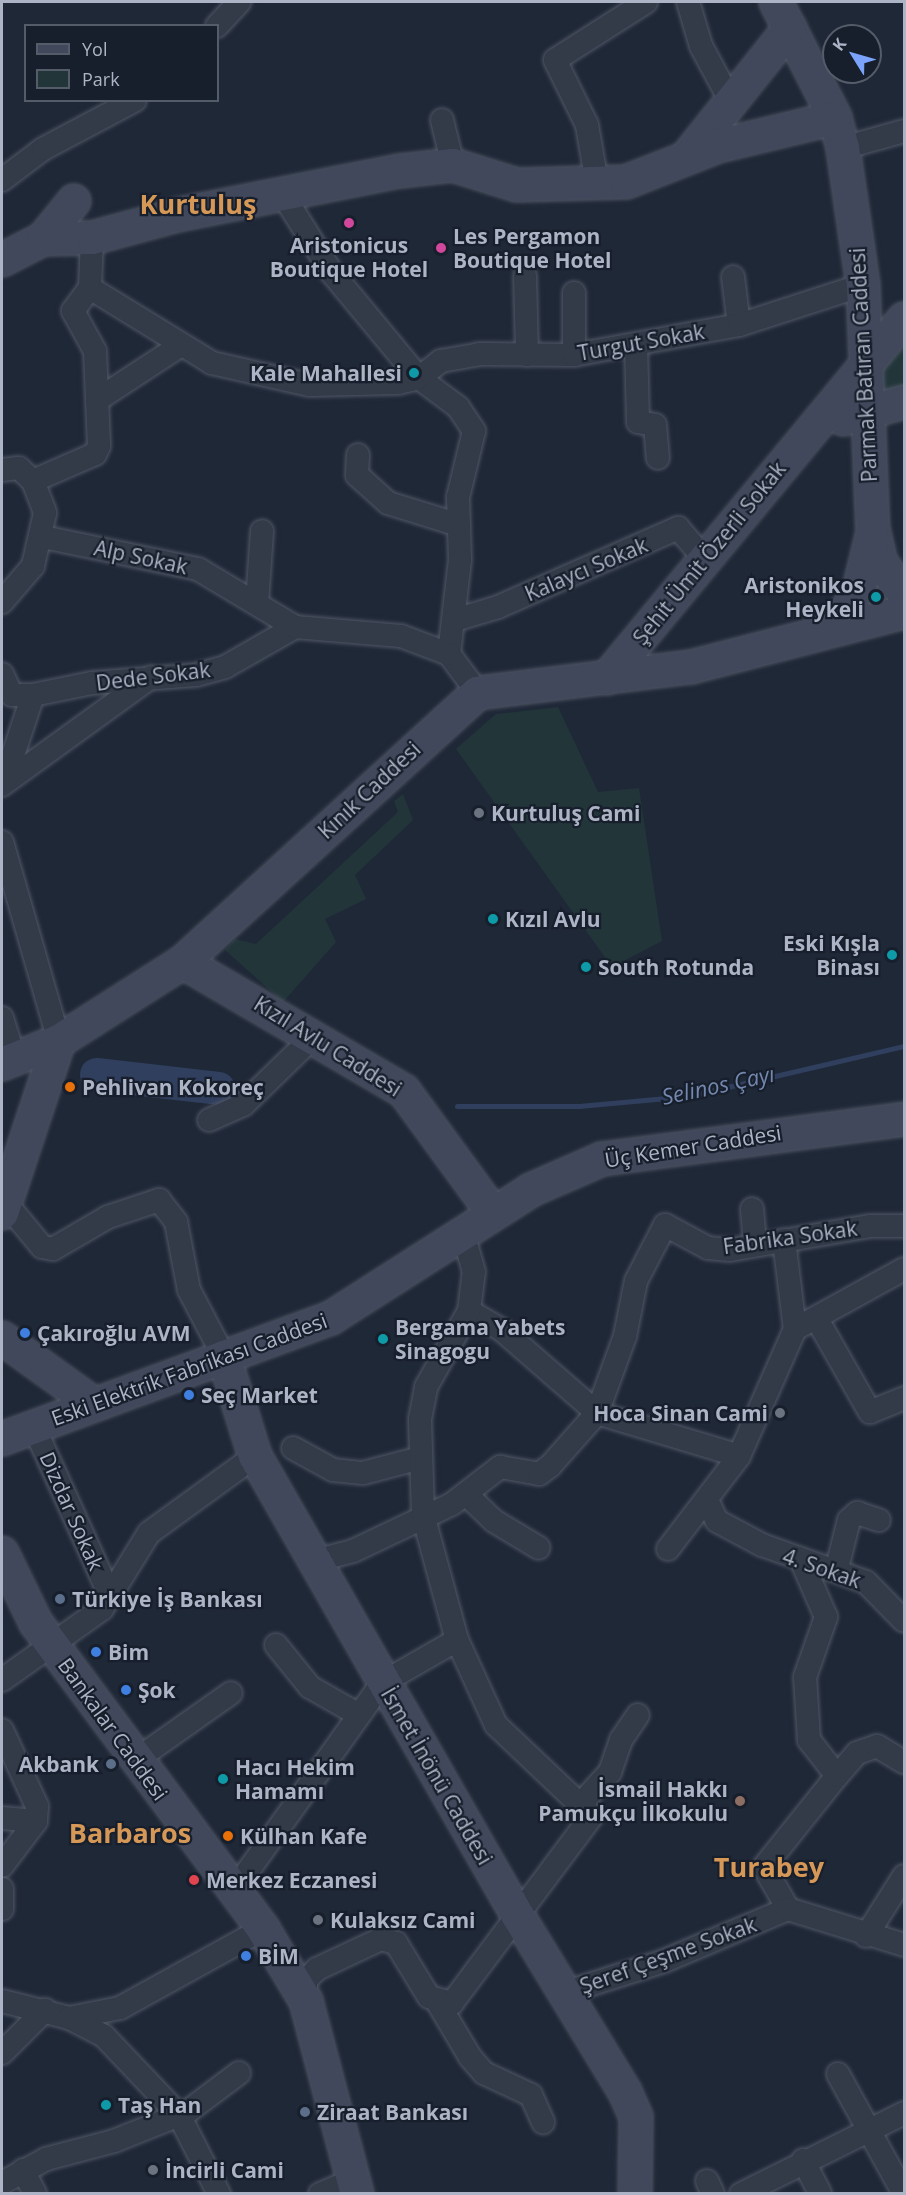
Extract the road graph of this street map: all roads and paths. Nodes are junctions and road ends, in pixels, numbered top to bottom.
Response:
1 (239, 2) edge
2 (646, 2) edge
3 (688, 2) edge
4 (783, 15) edge
5 (219, 25) edge
6 (131, 102) edge
7 (731, 102) junction
8 (835, 118) junction
9 (442, 120) dead end
10 (904, 131) edge
11 (843, 148) junction
12 (687, 157) junction
13 (453, 165) junction
14 (2, 180) edge
15 (597, 183) junction
16 (283, 195) junction
17 (74, 201) dead end
18 (92, 238) junction
19 (43, 239) junction
20 (2, 260) edge
21 (525, 276) dead end
22 (733, 277) dead end
23 (863, 285) junction
24 (90, 288) junction
25 (574, 293) dead end
26 (904, 319) edge
27 (738, 325) junction
28 (636, 344) junction
29 (177, 347) junction
30 (527, 355) junction
31 (574, 355) junction
32 (863, 374) junction
33 (419, 378) junction
34 (97, 400) junction
35 (904, 402) edge
36 (864, 412) junction
37 (811, 429) junction
38 (358, 455) dead end
39 (658, 458) dead end
40 (2, 470) edge
41 (33, 481) junction
42 (459, 525) junction
43 (873, 530) junction
44 (262, 531) dead end
45 (43, 537) junction
46 (704, 558) junction
47 (904, 593) edge
48 (2, 602) edge
49 (257, 603) junction
50 (904, 612) edge
51 (455, 620) junction
52 (296, 627) junction
53 (837, 629) junction
54 (449, 654) junction
55 (2, 674) edge
56 (153, 675) junction
57 (607, 678) junction
58 (478, 693) junction
59 (15, 697) edge
60 (2, 784) edge
61 (2, 842) edge
62 (183, 962) junction
63 (2, 1018) edge
64 (311, 1039) junction
65 (59, 1041) junction
66 (8, 1062) edge
67 (904, 1119) edge
68 (209, 1120) dead end
69 (3, 1208) edge
70 (752, 1209) dead end
71 (494, 1212) junction
72 (904, 1226) edge
73 (464, 1233) junction
74 (784, 1240) junction
75 (755, 1244) junction
76 (904, 1269) edge
77 (469, 1311) junction
78 (818, 1321) junction
79 (795, 1329) junction
80 (2, 1338) edge
81 (224, 1358) junction
82 (904, 1398) edge
83 (94, 1404) junction
84 (597, 1413) junction
85 (34, 1427) junction
86 (2, 1439) edge
87 (292, 1448) dead end
88 (255, 1456) junction
89 (739, 1456) junction
90 (420, 1458) junction
91 (467, 1495) junction
92 (707, 1500) junction
93 (423, 1515) junction
94 (879, 1520) dead end
95 (539, 1548) dead end
96 (668, 1549) dead end
97 (2, 1553) edge
98 (314, 1562) junction
99 (802, 1564) junction
100 (837, 1568) junction
101 (110, 1595) junction
102 (904, 1621) edge
103 (457, 1640) junction
104 (276, 1645) dead end
105 (53, 1647) junction
106 (2, 1680) edge
107 (382, 1683) junction
108 (231, 1693) dead end
109 (359, 1715) junction
110 (638, 1715) dead end
111 (2, 1732) edge
112 (136, 1760) junction
113 (904, 1762) edge
114 (837, 1776) junction
115 (579, 1806) junction
116 (2, 1818) edge
117 (36, 1821) junction
118 (2, 1866) edge
119 (904, 1876) edge
120 (2, 1889) edge
121 (233, 1892) junction
122 (788, 1908) junction
123 (2, 1909) edge
124 (518, 1917) junction
125 (263, 1929) junction
126 (866, 1936) junction
127 (904, 1945) edge
128 (567, 1992) junction
129 (5, 1999) edge
130 (306, 2001) junction
131 (438, 2003) junction
132 (45, 2010) junction
133 (69, 2018) junction
134 (2, 2053) edge
135 (239, 2073) dead end
136 (838, 2074) dead end
137 (904, 2113) edge
138 (179, 2115) junction
139 (543, 2122) dead end
140 (866, 2127) junction
141 (787, 2161) junction
142 (24, 2170) junction
143 (2, 2183) edge
144 (354, 2187) edge
145 (35, 2193) edge
146 (219, 2193) edge
147 (320, 2193) edge
148 (634, 2193) edge
149 (741, 2193) edge
150 (820, 2193) edge
151 (904, 2193) edge

1 - 5 street
2 - 15 street
3 - 7 street
4 - 7 main road
4 - 8 main road, Parmak Batıran Caddesi
6 - 14 street
7 - 12 main road
8 - 11 main road, Parmak Batıran Caddesi
8 - 12 main road
9 - 13 street
10 - 11 street
11 - 23 main road, Parmak Batıran Caddesi
12 - 15 main road
13 - 15 main road
13 - 16 main road
16 - 18 main road
16 - 33 street
17 - 19 main road
18 - 19 main road
18 - 24 street
19 - 20 main road
21 - 30 street
22 - 27 street
23 - 27 street, Turgut Sokak
23 - 32 main road, Parmak Batıran Caddesi
24 - 29 street
24 - 34 street
25 - 31 street
26 - 32 main road, Şehit Ümit Özerli Sokak
27 - 28 street, Turgut Sokak
28 - 31 street, Turgut Sokak
28 - 39 street
29 - 33 street
29 - 34 street
30 - 31 street, Turgut Sokak
30 - 33 street, Turgut Sokak
32 - 36 main road, Parmak Batıran Caddesi
32 - 37 main road, Şehit Ümit Özerli Sokak
33 - 42 street
34 - 41 street
35 - 36 main road
36 - 37 main road
36 - 43 main road, Parmak Batıran Caddesi
37 - 46 main road, Şehit Ümit Özerli Sokak
38 - 42 street
40 - 41 street
41 - 45 street
42 - 51 street
43 - 47 main road, Parmak Batıran Caddesi
43 - 53 main road, Parmak Batıran Caddesi
44 - 49 street
45 - 48 street
45 - 49 street, Alp Sokak
46 - 51 street, Kalaycı Sokak
46 - 57 main road, Şehit Ümit Özerli Sokak
49 - 52 street, Alp Sokak
50 - 53 main road
51 - 54 street
52 - 54 street
52 - 56 street, Dede Sokak
53 - 57 main road
54 - 58 street
55 - 59 street
56 - 59 street, Dede Sokak
56 - 60 street
57 - 58 main road
58 - 62 main road, Kınık Caddesi
59 - 60 street
61 - 65 street
62 - 64 main road, Kızıl Avlu Caddesi
62 - 65 main road, Kınık Caddesi
63 - 66 street
64 - 68 street
64 - 71 main road, Kızıl Avlu Caddesi
65 - 66 main road, Kınık Caddesi
65 - 69 main road
67 - 71 main road, Üç Kemer Caddesi
69 - 81 street
70 - 75 street
71 - 73 main road, Eski Elektrik Fabrikası Caddesi
72 - 74 street, Fabrika Sokak
73 - 77 street
73 - 81 main road, Eski Elektrik Fabrikası Caddesi
74 - 75 street, Fabrika Sokak
74 - 79 street
75 - 84 street, Fabrika Sokak
76 - 78 street
77 - 84 street
77 - 90 street
78 - 79 street
78 - 82 street
79 - 89 street
80 - 83 main road
81 - 83 main road, Eski Elektrik Fabrikası Caddesi
81 - 88 main road, İsmet İnönü Caddesi
83 - 85 main road, Eski Elektrik Fabrikası Caddesi
84 - 89 street
84 - 91 street
85 - 86 main road, Eski Elektrik Fabrikası Caddesi
85 - 101 street, Dizdar Sokak
87 - 90 street
88 - 98 main road, İsmet İnönü Caddesi
88 - 101 street
89 - 92 street
90 - 93 street
91 - 93 street
91 - 95 street
92 - 96 street
92 - 99 street, 4. Sokak
93 - 98 street
93 - 103 street
94 - 100 street
97 - 105 main road, Bankalar Caddesi
98 - 107 main road, İsmet İnönü Caddesi
99 - 100 street, 4. Sokak
99 - 114 street
100 - 102 street, 4. Sokak
101 - 105 street
103 - 107 street
103 - 115 street
104 - 109 street
105 - 106 street
105 - 112 main road, Bankalar Caddesi
107 - 109 street
107 - 124 main road, İsmet İnönü Caddesi
108 - 112 street
109 - 121 street
110 - 115 street
111 - 117 street
112 - 121 main road, Bankalar Caddesi
113 - 114 street
114 - 122 street
115 - 124 street
116 - 117 street
117 - 118 street
119 - 126 street
120 - 123 street
121 - 125 main road, Bankalar Caddesi
122 - 126 street
122 - 128 street, Şeref Çeşme Sokak
124 - 128 main road, İsmet İnönü Caddesi
124 - 131 street
125 - 130 main road, Bankalar Caddesi
125 - 133 street
126 - 127 street
128 - 148 main road, İsmet İnönü Caddesi
129 - 132 street
130 - 131 street
130 - 144 main road, Bankalar Caddesi
131 - 139 street
132 - 133 street
132 - 134 street
133 - 138 street
135 - 138 street
136 - 140 street
137 - 140 street
138 - 142 street
138 - 146 street
140 - 141 street
140 - 151 street
141 - 149 street
141 - 150 street
142 - 143 street
142 - 145 street
144 - 147 street

